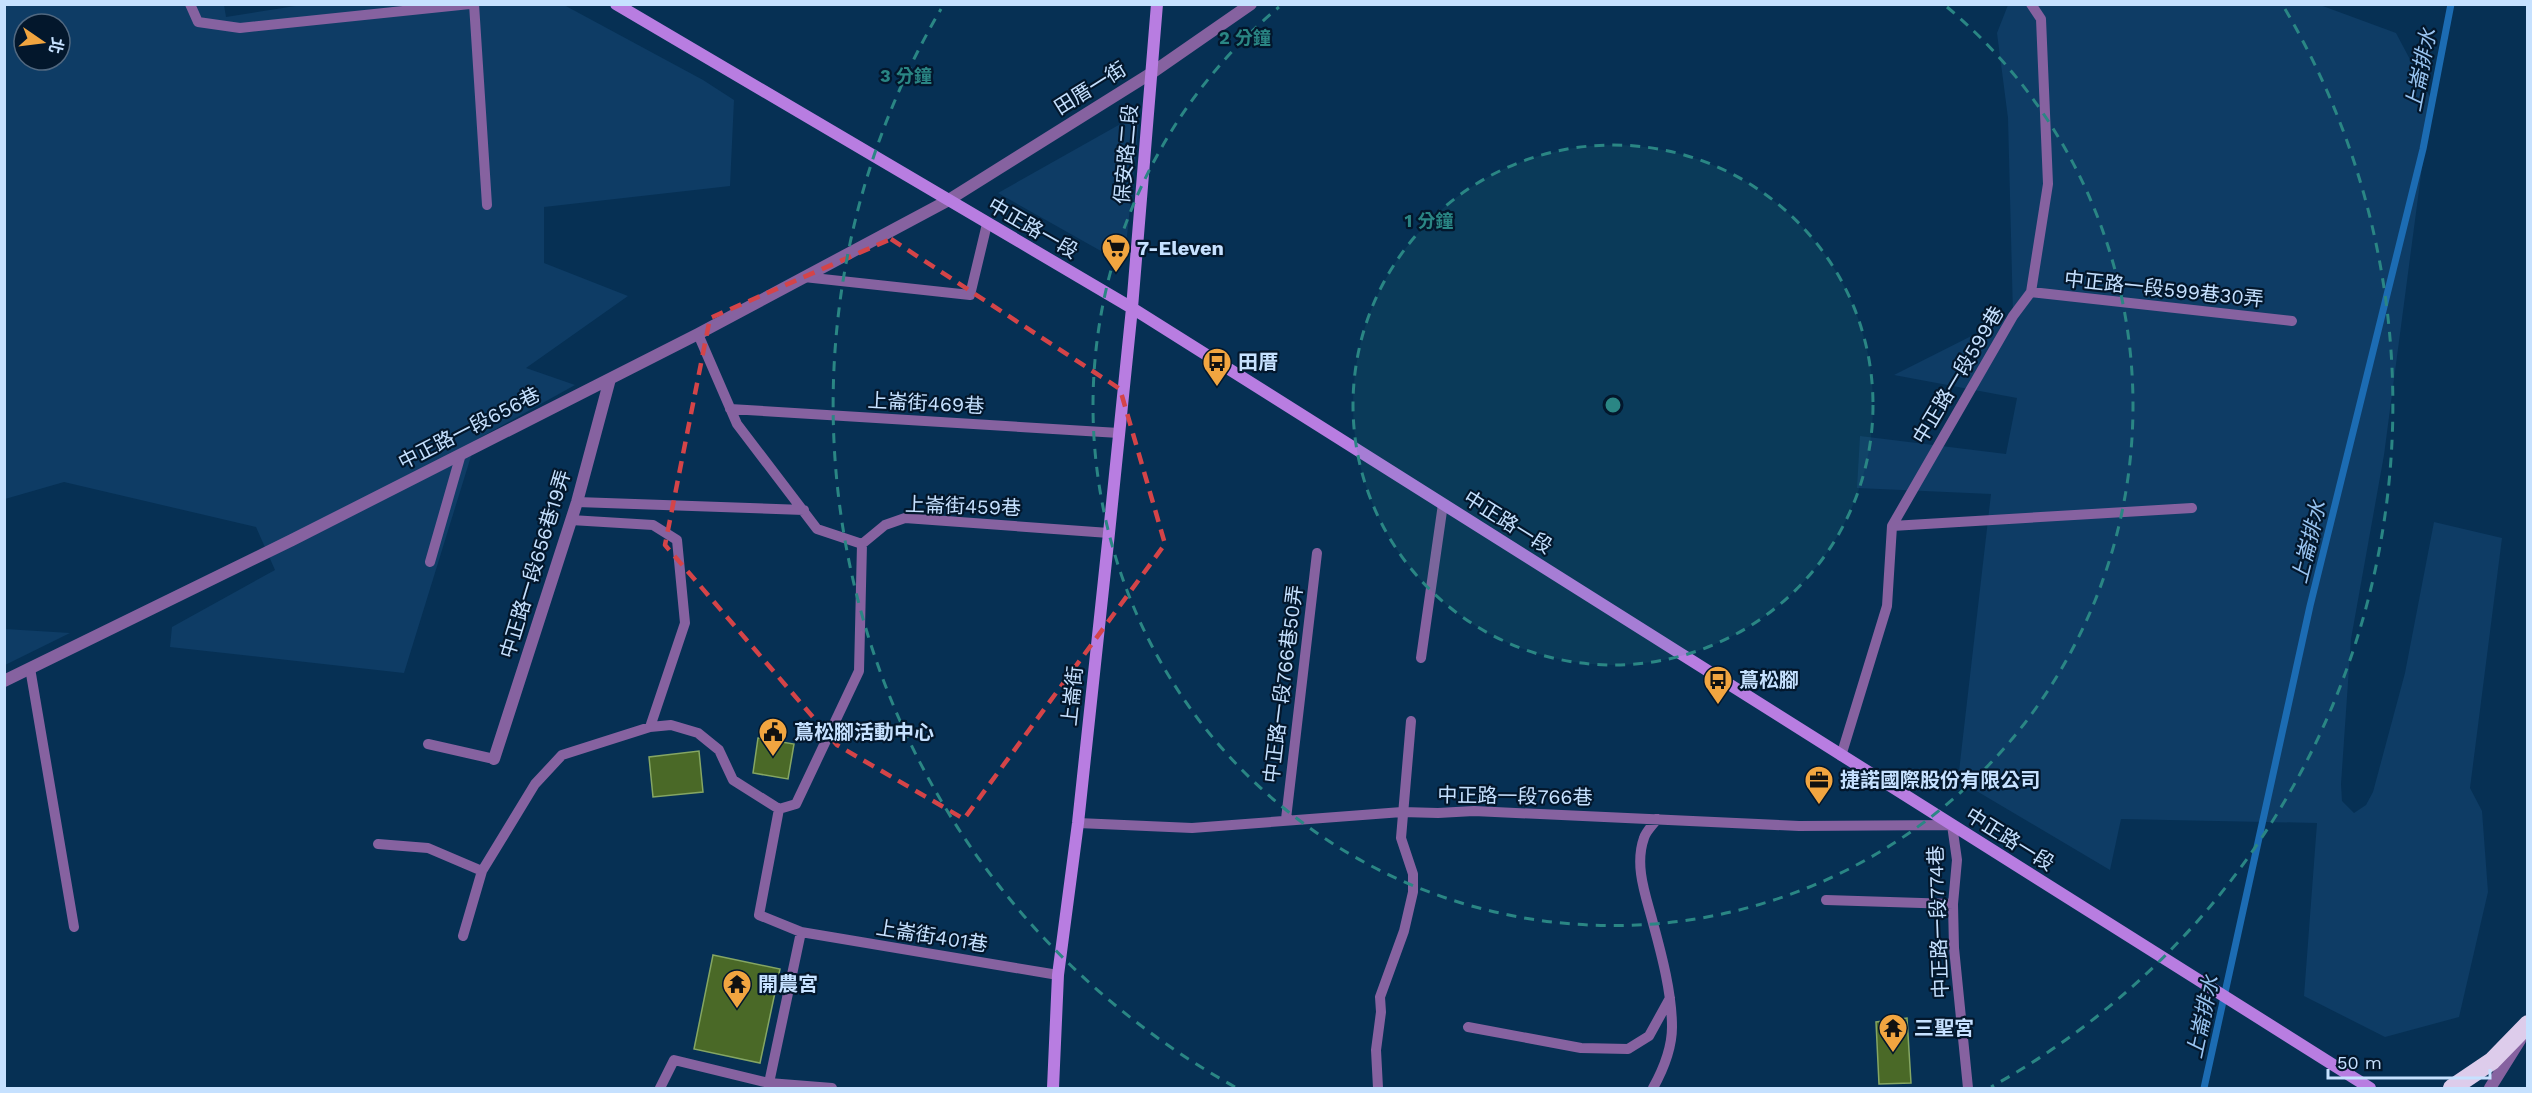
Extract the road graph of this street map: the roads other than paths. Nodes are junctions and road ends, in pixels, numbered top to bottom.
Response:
1 (190, 4) edge
2 (472, 4) edge
3 (615, 4) edge
4 (1157, 4) edge
5 (1251, 4) edge
6 (2031, 4) edge
7 (1153, 72) junction
8 (947, 201) junction
9 (487, 205) dead end
10 (987, 224) junction
11 (804, 277) junction
12 (2031, 292) junction
13 (1132, 308) junction
14 (2292, 321) dead end
15 (698, 334) junction
16 (610, 379) junction
17 (730, 409) junction
18 (1119, 433) junction
19 (461, 454) junction
20 (577, 502) junction
21 (1443, 504) junction
22 (2192, 508) dead end
23 (804, 510) junction
24 (571, 520) junction
25 (1892, 526) junction
26 (1109, 533) junction
27 (862, 544) junction
28 (1317, 553) dead end
29 (430, 562) dead end
30 (1421, 658) dead end
31 (30, 668) junction
32 (4, 681) edge
33 (1411, 722) dead end
34 (650, 727) junction
35 (428, 744) dead end
36 (1840, 756) junction
37 (494, 759) joint
38 (778, 809) junction
39 (1402, 812) junction
40 (1286, 819) junction
41 (1657, 819) junction
42 (1078, 823) junction
43 (1952, 825) junction
44 (378, 844) dead end
45 (482, 871) junction
46 (1826, 900) dead end
47 (1953, 904) junction
48 (74, 927) dead end
49 (801, 932) junction
50 (463, 936) dead end
51 (1058, 975) junction
52 (1670, 998) junction
53 (2528, 1024) edge
54 (1468, 1027) dead end
55 (2528, 1029) edge
56 (769, 1083) junction
57 (660, 1089) edge
58 (832, 1089) edge
59 (1053, 1089) edge
60 (1378, 1089) edge
61 (1653, 1089) edge
62 (1968, 1089) edge
63 (2370, 1089) edge
64 (2452, 1089) edge
65 (2490, 1089) edge

1 - 2 lane
2 - 9 lane
3 - 8 main road, 中正路一段
4 - 7 main road, 保安路二段
5 - 7 street, 田厝一街
6 - 12 lane, 中正路一段599巷
7 - 8 street, 田厝一街
7 - 13 main road, 保安路二段
8 - 10 main road, 中正路一段
8 - 11 street, 中正路一段656巷
10 - 11 lane
10 - 13 main road, 中正路一段
11 - 15 street, 中正路一段656巷
12 - 14 lane, 中正路一段599巷30弄
12 - 25 lane, 中正路一段599巷
13 - 18 main road, 上崙街
13 - 21 main road, 中正路一段
15 - 16 street, 中正路一段656巷
15 - 17 lane
16 - 19 street, 中正路一段656巷
16 - 20 street, 中正路一段656巷19弄
17 - 18 lane, 上崙街469巷
17 - 23 lane
18 - 26 main road, 上崙街
19 - 29 lane
19 - 31 street, 中正路一段656巷
20 - 23 lane
20 - 24 street, 中正路一段656巷19弄
21 - 30 lane
21 - 36 main road, 中正路一段
22 - 25 lane
23 - 27 lane
24 - 34 lane
24 - 37 street, 中正路一段656巷19弄
25 - 36 lane, 中正路一段599巷
26 - 27 lane, 上崙街459巷
26 - 42 main road, 上崙街
27 - 38 lane
28 - 40 lane, 中正路一段766巷50弄
31 - 32 street, 中正路一段656巷
31 - 48 lane
33 - 39 lane
34 - 38 lane
34 - 45 lane
35 - 37 lane
36 - 43 main road, 中正路一段
38 - 49 lane, 上崙街401巷
39 - 40 lane, 中正路一段766巷
39 - 41 lane, 中正路一段766巷
39 - 60 lane
40 - 42 lane, 中正路一段766巷
41 - 43 lane, 中正路一段766巷
41 - 52 lane
42 - 51 main road, 上崙街
43 - 47 lane, 中正路一段774巷
43 - 63 main road, 中正路一段
44 - 45 lane
45 - 50 lane
46 - 47 lane
47 - 62 lane, 中正路一段774巷
49 - 51 lane, 上崙街401巷
49 - 56 lane
51 - 59 main road, 上崙街
52 - 54 lane
52 - 61 lane
53 - 64 highway
55 - 65 street
56 - 57 lane
56 - 58 lane

